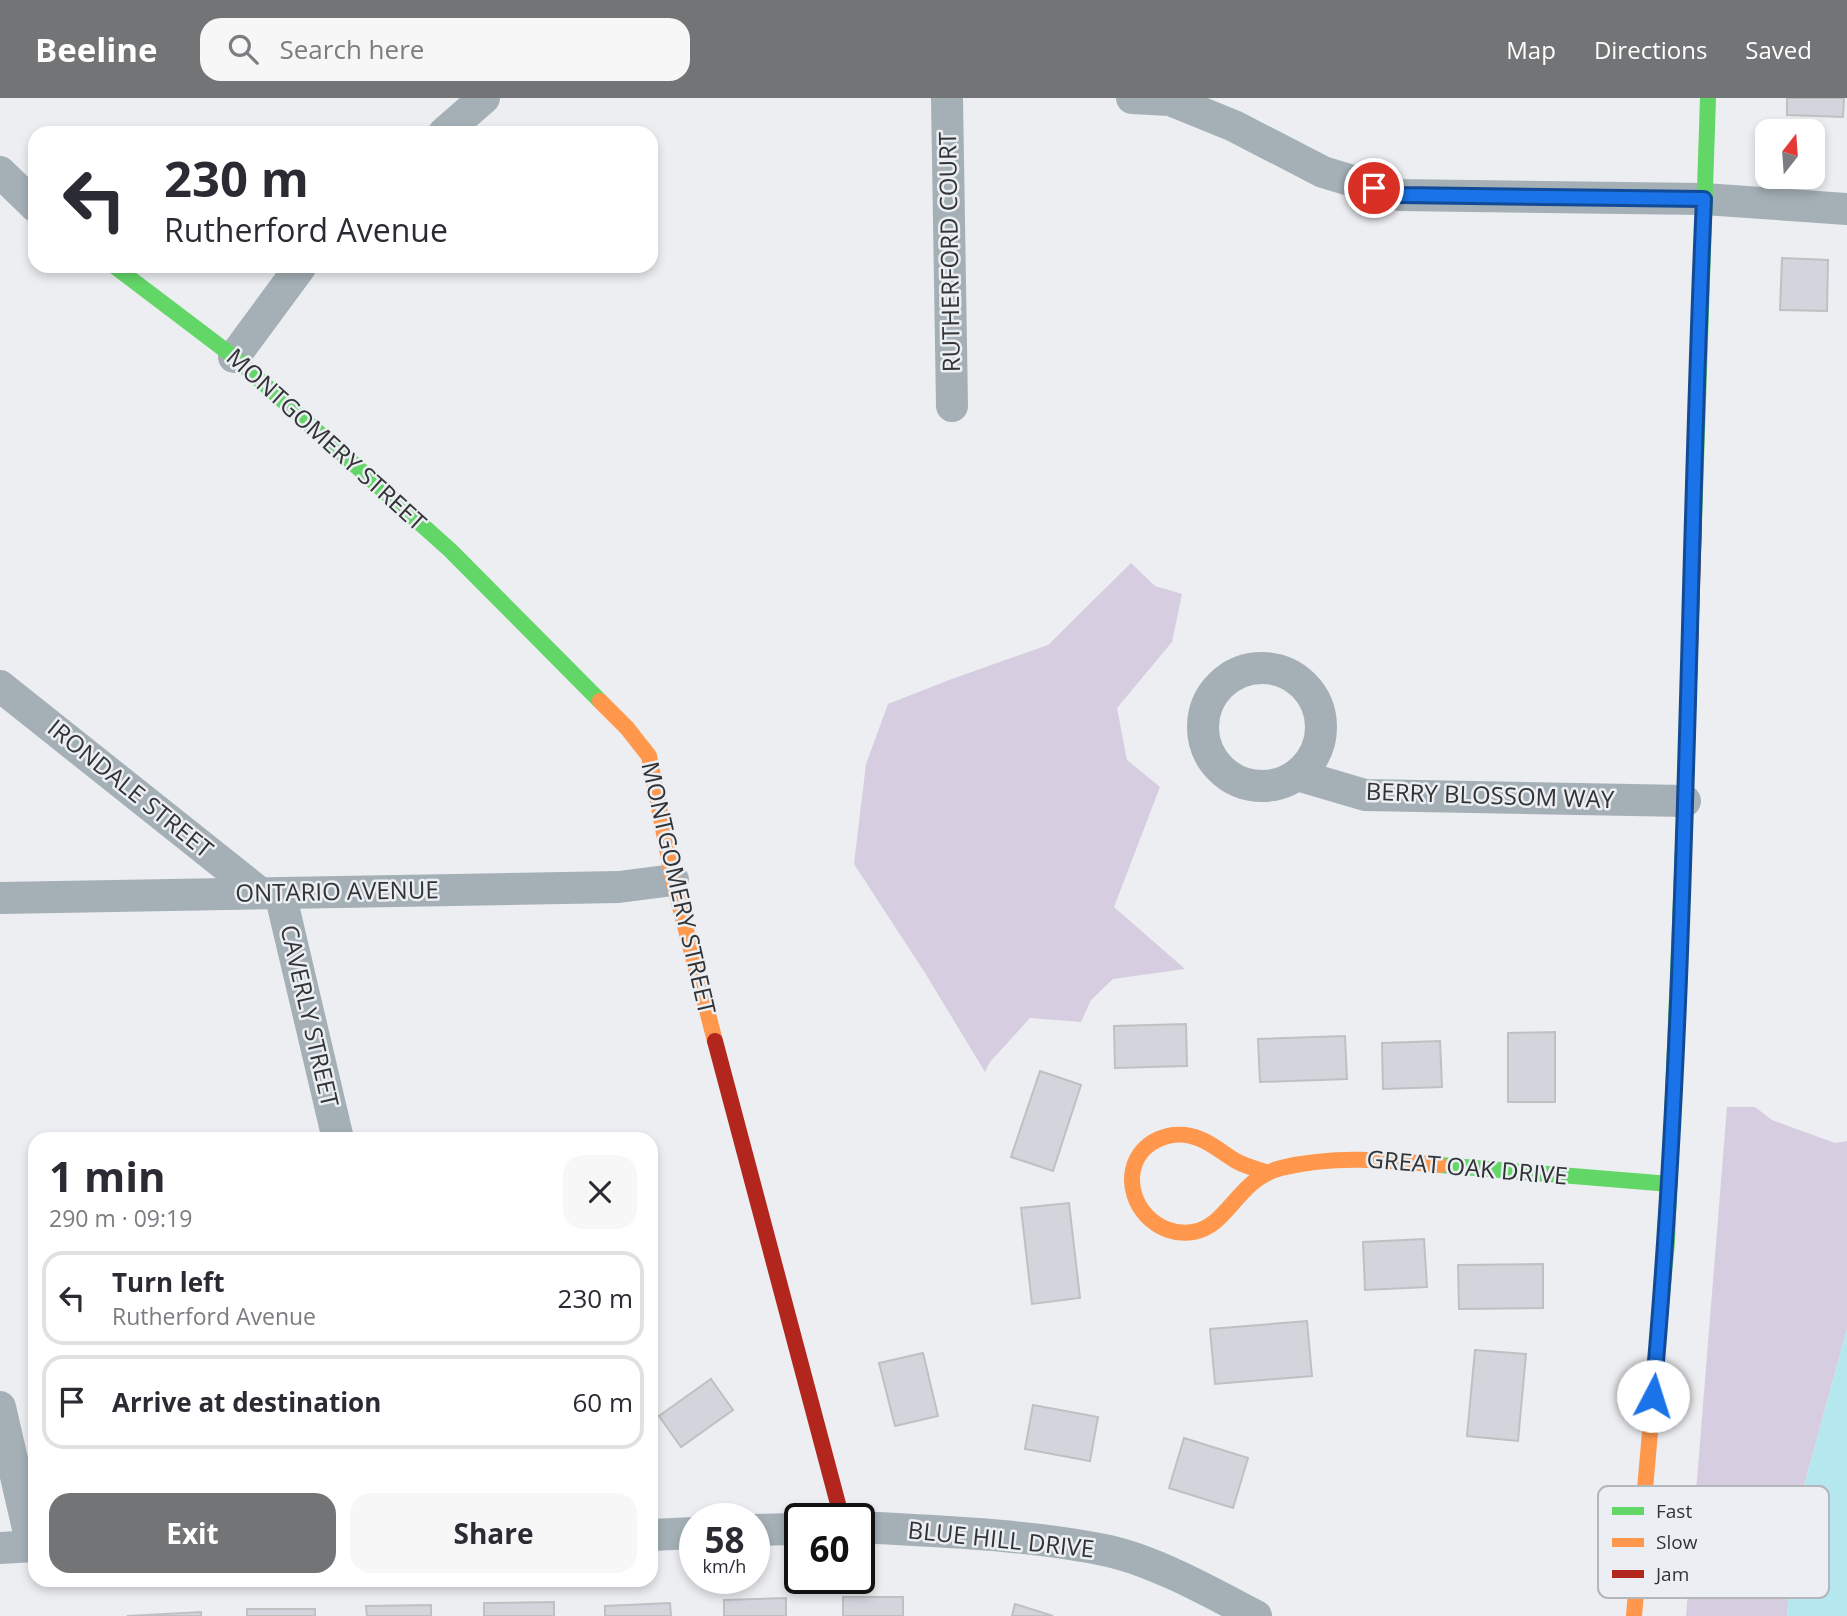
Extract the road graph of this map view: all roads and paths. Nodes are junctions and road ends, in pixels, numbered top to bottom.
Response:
1 (484, 98) edge
2 (947, 98) edge
3 (1132, 98) edge
4 (1708, 98) edge
5 (452, 126) edge
6 (0, 172) edge
7 (28, 199) edge
8 (1704, 199) junction
9 (1847, 209) edge
10 (123, 273) edge
11 (296, 273) edge
12 (234, 357) junction
13 (952, 406) dead end
14 (0, 686) edge
15 (1297, 775) dead end
16 (1685, 801) junction
17 (673, 880) junction
18 (270, 893) junction
19 (0, 898) edge
20 (336, 1132) edge
21 (1266, 1172) junction
22 (1670, 1184) junction
23 (0, 1408) edge
24 (1645, 1486) edge
25 (838, 1503) edge
26 (28, 1522) edge
27 (875, 1528) edge
28 (679, 1534) edge
29 (658, 1535) edge
30 (28, 1546) edge
31 (0, 1548) edge
32 (1636, 1598) edge
33 (1256, 1616) edge
34 (1634, 1616) edge

1 - 5 street
2 - 13 street, RUTHERFORD COURT
3 - 8 street
4 - 8 street
6 - 7 street
8 - 9 street
8 - 16 street
10 - 12 street, MONTGOMERY STREET
11 - 12 street
12 - 17 street, MONTGOMERY STREET
14 - 18 street, IRONDALE STREET
15 - 16 street, BERRY BLOSSOM WAY
16 - 22 street
17 - 18 street, ONTARIO AVENUE
17 - 25 street, MONTGOMERY STREET
18 - 19 street, ONTARIO AVENUE
18 - 20 street, CAVERLY STREET
21 - 21 street, GREAT OAK DRIVE
21 - 22 street, GREAT OAK DRIVE
22 - 24 street
23 - 26 street
27 - 33 street, BLUE HILL DRIVE
28 - 29 street
30 - 31 street
32 - 34 street

